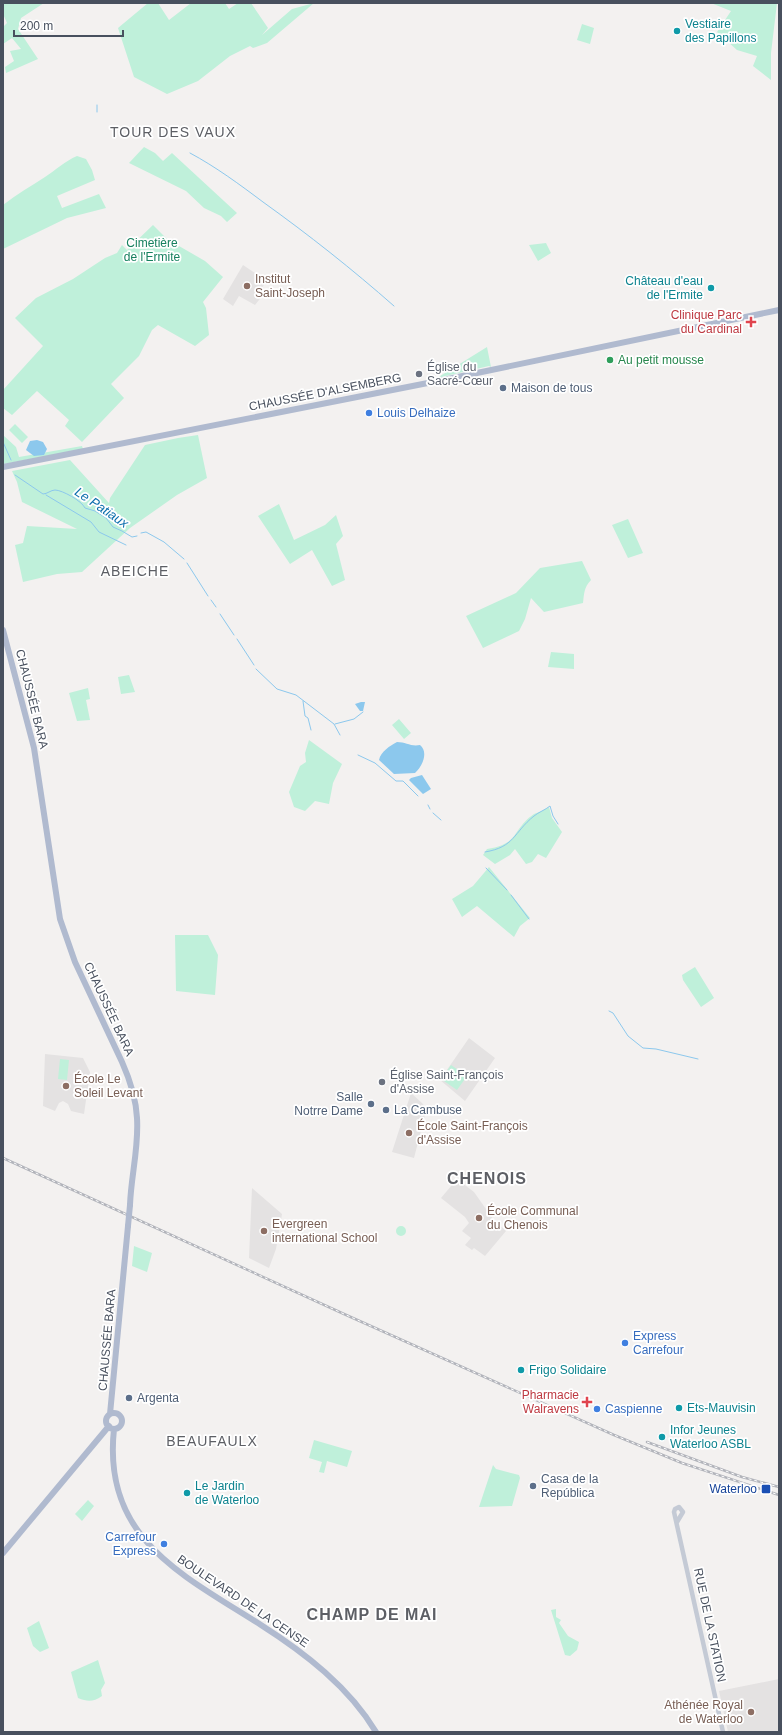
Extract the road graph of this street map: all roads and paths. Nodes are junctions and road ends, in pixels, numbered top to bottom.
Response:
1 (779, 310) edge
2 (3, 469) edge
3 (3, 630) edge
4 (113, 1414) junction
5 (112, 1428) junction
6 (675, 1514) junction
7 (682, 1515) junction
8 (677, 1522) junction
9 (3, 1553) edge
10 (376, 1732) edge
11 (723, 1732) edge

1 - 2 main road, CHAUSSÉE D'ALSEMBERG
3 - 4 main road, CHAUSSÉE BARA, bridge
4 - 5 main road
4 - 5 main road
5 - 9 main road
5 - 10 main road, BOULEVARD DE LA CENSE
6 - 7 street
6 - 7 street
6 - 8 street, RUE DE LA STATION
7 - 8 street
8 - 11 street, RUE DE LA STATION

